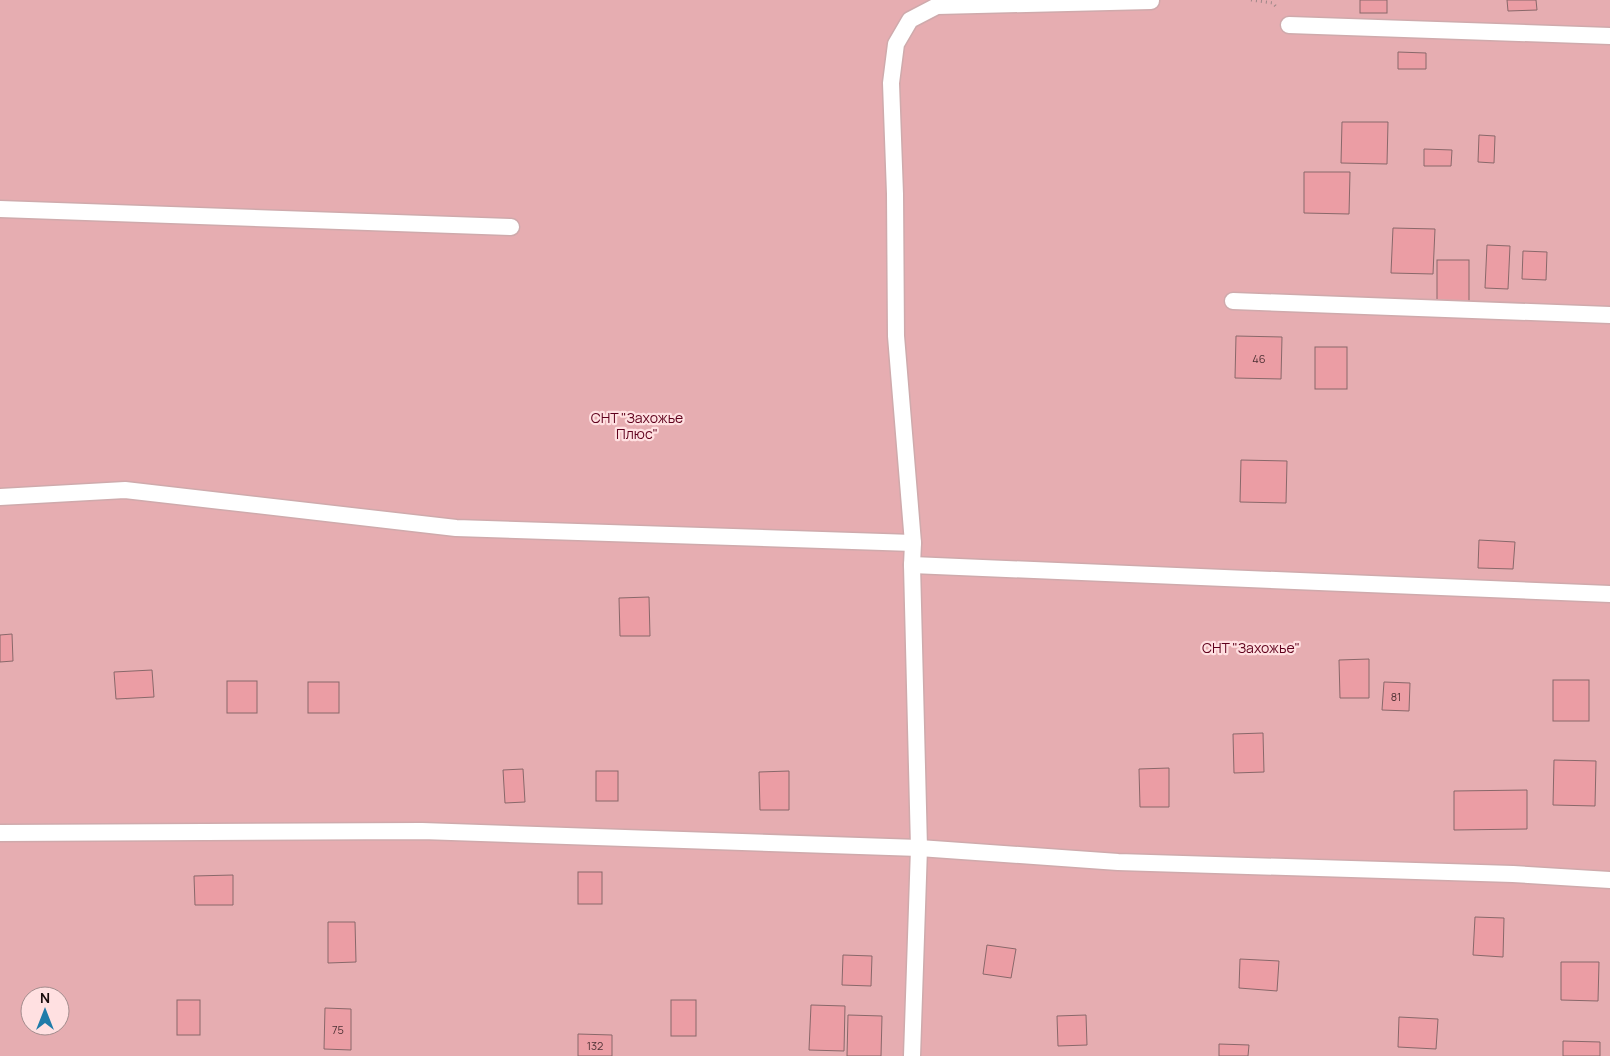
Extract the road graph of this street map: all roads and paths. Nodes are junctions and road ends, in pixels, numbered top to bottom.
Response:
1 (1152, 1) edge
2 (1289, 25) dead end
3 (1610, 36) edge
4 (0, 209) edge
5 (511, 227) dead end
6 (1233, 301) dead end
7 (1610, 315) edge
8 (0, 497) edge
9 (913, 542) junction
10 (912, 564) junction
11 (1610, 594) edge
12 (0, 834) edge
13 (919, 848) junction
14 (1610, 880) edge
15 (912, 1056) edge

1 - 9 lane
2 - 3 lane
4 - 5 lane
6 - 7 lane
8 - 9 lane
9 - 10 lane
10 - 11 lane
10 - 13 lane
12 - 13 lane
13 - 14 lane
13 - 15 lane

